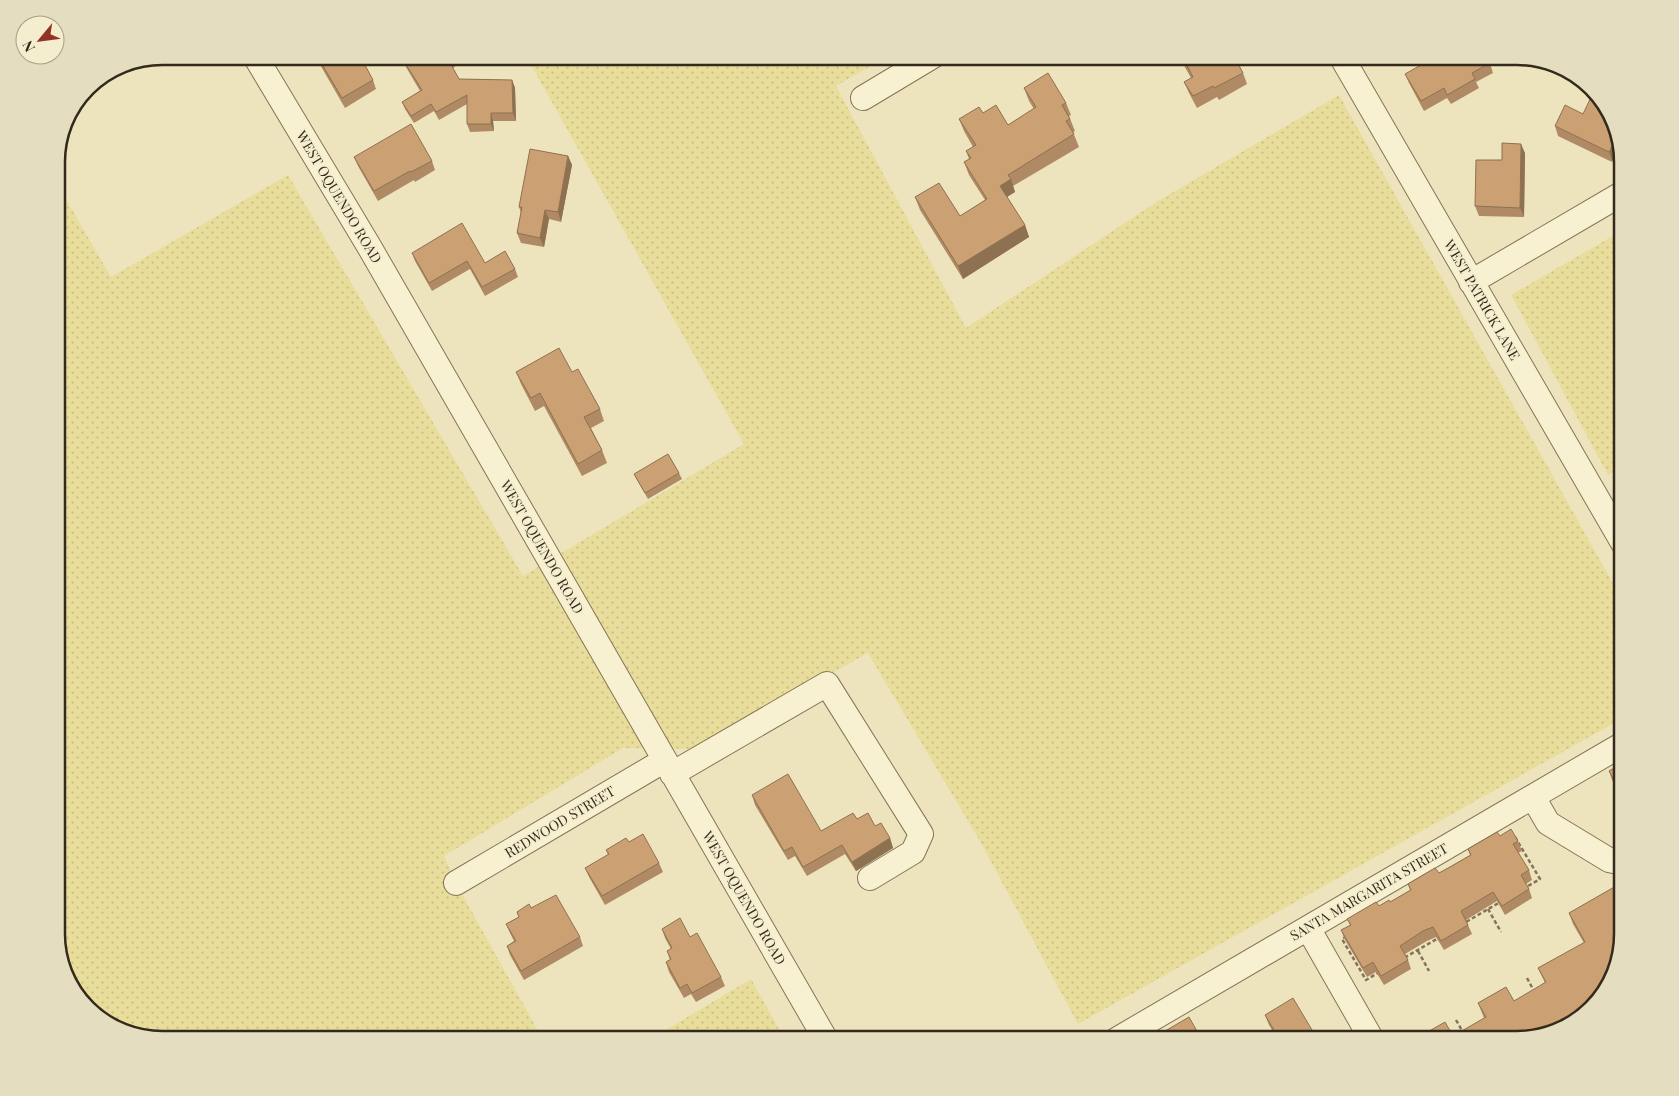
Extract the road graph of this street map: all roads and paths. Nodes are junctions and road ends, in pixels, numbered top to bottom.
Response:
1 (260, 65) edge
2 (918, 65) edge
3 (1346, 65) edge
4 (863, 98) dead end
5 (1614, 198) edge
6 (1471, 282) junction
7 (1614, 528) edge
8 (1614, 749) edge
9 (668, 767) junction
10 (1533, 797) junction
11 (1614, 861) edge
12 (870, 878) dead end
13 (456, 883) dead end
14 (1483, 901) edge
15 (1402, 903) junction
16 (1473, 907) edge
17 (1393, 909) junction
18 (1488, 909) junction
19 (1407, 912) edge
20 (1478, 915) junction
21 (1398, 917) edge
22 (1308, 928) junction
23 (1500, 932) dead end
24 (1422, 936) edge
25 (1412, 942) edge
26 (1427, 945) junction
27 (1417, 950) junction
28 (1430, 971) dead end
29 (1527, 978) dead end
30 (1538, 998) edge
31 (1456, 1020) dead end
32 (821, 1031) edge
33 (1133, 1031) edge
34 (1367, 1031) edge
35 (1462, 1031) edge

1 - 9 street, WEST OQUENDO ROAD
2 - 4 street
3 - 6 street, WEST PATRICK LANE
5 - 6 street
6 - 7 street, WEST PATRICK LANE
8 - 10 street, SANTA MARGARITA STREET
9 - 12 street, REDWOOD STREET
9 - 13 street, REDWOOD STREET
9 - 32 street, WEST OQUENDO ROAD
10 - 11 street
10 - 22 street, SANTA MARGARITA STREET
14 - 18 path
15 - 17 path
15 - 18 path
15 - 19 path
16 - 20 path
17 - 21 path
17 - 27 path
18 - 20 path
18 - 23 path
20 - 26 path
22 - 33 street, SANTA MARGARITA STREET
22 - 34 street
24 - 26 path
25 - 27 path
26 - 27 path
27 - 28 path
29 - 30 path
31 - 35 path

